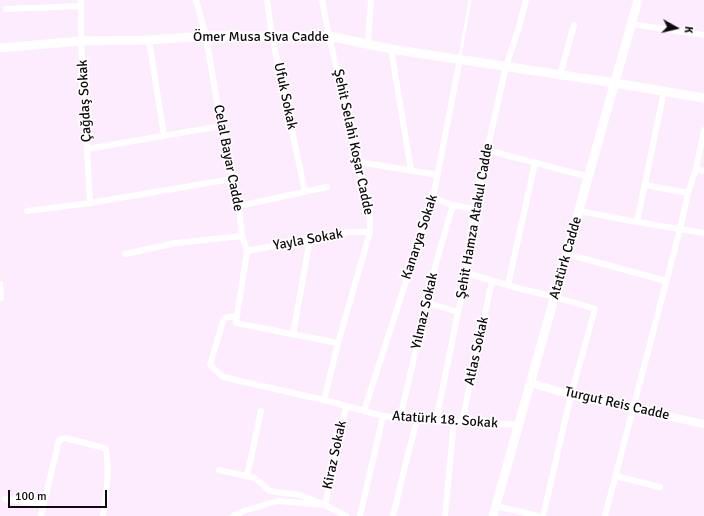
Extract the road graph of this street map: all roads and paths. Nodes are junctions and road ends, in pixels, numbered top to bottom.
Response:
1 (196, 0) edge
2 (267, 0) edge
3 (322, 0) edge
4 (371, 0) edge
5 (470, 0) edge
6 (526, 0) edge
7 (635, 1) edge
8 (81, 3) edge
9 (6, 9) dead end
10 (632, 24) junction
11 (574, 25) dead end
12 (704, 35) edge
13 (206, 36) junction
14 (272, 36) junction
15 (329, 36) junction
16 (149, 40) junction
17 (81, 41) junction
18 (368, 44) junction
19 (0, 48) edge
20 (392, 49) junction
21 (460, 59) junction
22 (506, 66) junction
23 (560, 75) junction
24 (615, 83) junction
25 (664, 91) junction
26 (704, 98) edge
27 (221, 126) junction
28 (704, 130) edge
29 (164, 136) junction
30 (87, 149) junction
31 (487, 150) junction
32 (359, 162) junction
33 (535, 163) junction
34 (696, 169) junction
35 (411, 170) junction
36 (704, 171) edge
37 (438, 175) junction
38 (589, 177) junction
39 (232, 179) junction
40 (645, 185) junction
41 (327, 187) dead end
42 (304, 192) junction
43 (688, 193) junction
44 (433, 198) junction
45 (90, 203) junction
46 (453, 205) junction
47 (239, 206) junction
48 (474, 209) junction
49 (579, 210) junction
50 (27, 211) dead end
51 (637, 222) junction
52 (680, 229) junction
53 (370, 232) junction
54 (704, 233) edge
55 (242, 236) junction
56 (310, 239) junction
57 (248, 251) junction
58 (124, 254) dead end
59 (567, 254) junction
60 (466, 273) junction
61 (666, 280) junction
62 (492, 281) junction
63 (0, 284) edge
64 (508, 285) junction
65 (555, 297) junction
66 (1, 298) dead end
67 (428, 303) junction
68 (458, 312) junction
69 (237, 316) junction
70 (293, 334) junction
71 (338, 343) junction
72 (530, 384) junction
73 (571, 395) junction
74 (324, 400) junction
75 (346, 406) junction
76 (633, 408) junction
77 (364, 410) junction
78 (261, 411) dead end
79 (383, 416) junction
80 (400, 418) junction
81 (417, 420) junction
82 (436, 421) junction
83 (454, 422) junction
84 (462, 422) junction
85 (704, 424) edge
86 (519, 425) junction
87 (218, 470) dead end
88 (247, 476) junction
89 (615, 476) junction
90 (660, 487) dead end
91 (5, 499) dead end
92 (44, 505) junction
93 (325, 505) junction
94 (496, 506) junction
95 (41, 516) edge
96 (103, 516) edge
97 (233, 516) edge
98 (346, 516) edge
99 (360, 516) edge
100 (393, 516) edge
101 (445, 516) edge
102 (493, 516) edge
103 (538, 516) edge
104 (543, 516) edge
105 (605, 516) edge

1 - 13 street, Celal Bayar Cadde
2 - 14 street, Ufuk Sokak
3 - 15 street, Şehit Selahi Koşar Cadde
4 - 18 street
5 - 21 lane
6 - 22 street, Şehit Hamza Atakul Cadde
7 - 10 main road, Atatürk Cadde
8 - 9 street
8 - 17 street, Çağdaş Sokak
10 - 12 street
10 - 24 main road, Atatürk Cadde
11 - 23 street
13 - 14 main road, Ömer Musa Siva Cadde
13 - 16 main road, Ömer Musa Siva Cadde
13 - 27 street, Celal Bayar Cadde
14 - 15 main road, Ömer Musa Siva Cadde
14 - 42 street, Ufuk Sokak
15 - 18 main road, Ömer Musa Siva Cadde
15 - 32 street, Şehit Selahi Koşar Cadde
16 - 17 main road, Ömer Musa Siva Cadde
16 - 29 street
17 - 19 main road, Ömer Musa Siva Cadde
17 - 30 street, Çağdaş Sokak
18 - 20 main road, Ömer Musa Siva Cadde
20 - 21 main road, Ömer Musa Siva Cadde
20 - 35 street
21 - 22 main road, Ömer Musa Siva Cadde
21 - 37 street, Kanarya Sokak
22 - 23 main road, Ömer Musa Siva Cadde
22 - 31 street, Şehit Hamza Atakul Cadde
23 - 24 main road, Ömer Musa Siva Cadde
24 - 25 main road, Ömer Musa Siva Cadde
24 - 38 main road, Atatürk Cadde
25 - 26 main road, Ömer Musa Siva Cadde
25 - 40 street
27 - 29 street
27 - 39 street, Celal Bayar Cadde
28 - 34 street
29 - 30 street
30 - 45 street, Çağdaş Sokak
31 - 33 street
31 - 48 street, Şehit Hamza Atakul Cadde
32 - 35 street
32 - 53 street, Şehit Selahi Koşar Cadde
33 - 38 street
33 - 64 street
34 - 36 street
34 - 43 street
35 - 37 street
37 - 44 street, Kanarya Sokak
38 - 49 main road, Atatürk Cadde
39 - 45 street
39 - 47 street, Celal Bayar Cadde
40 - 43 street
40 - 51 street
41 - 42 street
42 - 47 street
43 - 52 street
44 - 46 street
44 - 77 street, Kanarya Sokak
45 - 50 street
46 - 48 street
46 - 67 street, Yılmaz Sokak
47 - 55 street, Celal Bayar Cadde
48 - 60 street, Şehit Hamza Atakul Cadde
49 - 51 street
49 - 59 main road, Atatürk Cadde
51 - 52 street
52 - 54 street
52 - 61 street
53 - 56 street, Yayla Sokak
53 - 71 street, Şehit Selahi Koşar Cadde
55 - 57 street, Celal Bayar Cadde
55 - 58 street
56 - 57 street, Yayla Sokak
56 - 70 street
57 - 69 street
59 - 61 street
59 - 65 main road, Atatürk Cadde
60 - 62 street
60 - 68 street, Şehit Hamza Atakul Cadde
61 - 76 street
62 - 64 street
62 - 84 street, Atlas Sokak
63 - 66 street
64 - 65 street
65 - 72 main road, Atatürk Cadde
65 - 73 street
67 - 68 street
67 - 80 street, Yılmaz Sokak
68 - 82 street, Şehit Hamza Atakul Cadde
69 - 70 street
69 - 74 street, Atatürk 18. Sokak
70 - 71 street
71 - 74 street, Şehit Selahi Koşar Cadde
72 - 73 street, Turgut Reis Cadde
72 - 86 main road, Atatürk Cadde
73 - 76 street, Turgut Reis Cadde
73 - 104 street
74 - 75 street, Atatürk 18. Sokak
75 - 77 street, Atatürk 18. Sokak
75 - 93 street, Kiraz Sokak
76 - 85 street, Turgut Reis Cadde
76 - 89 street
77 - 79 street, Atatürk 18. Sokak
78 - 88 street
79 - 80 street, Atatürk 18. Sokak
79 - 99 street
80 - 81 street, Atatürk 18. Sokak
81 - 82 street, Atatürk 18. Sokak
81 - 100 street
82 - 83 street, Atatürk 18. Sokak
83 - 84 street, Atatürk 18. Sokak
83 - 101 street
84 - 86 street, Atatürk 18. Sokak
86 - 94 main road, Atatürk Cadde
87 - 88 street
88 - 93 street
89 - 90 street
89 - 105 street
91 - 92 street
92 - 95 street
92 - 96 street
93 - 97 street
93 - 98 street
94 - 102 main road, Atatürk Cadde
94 - 103 street

